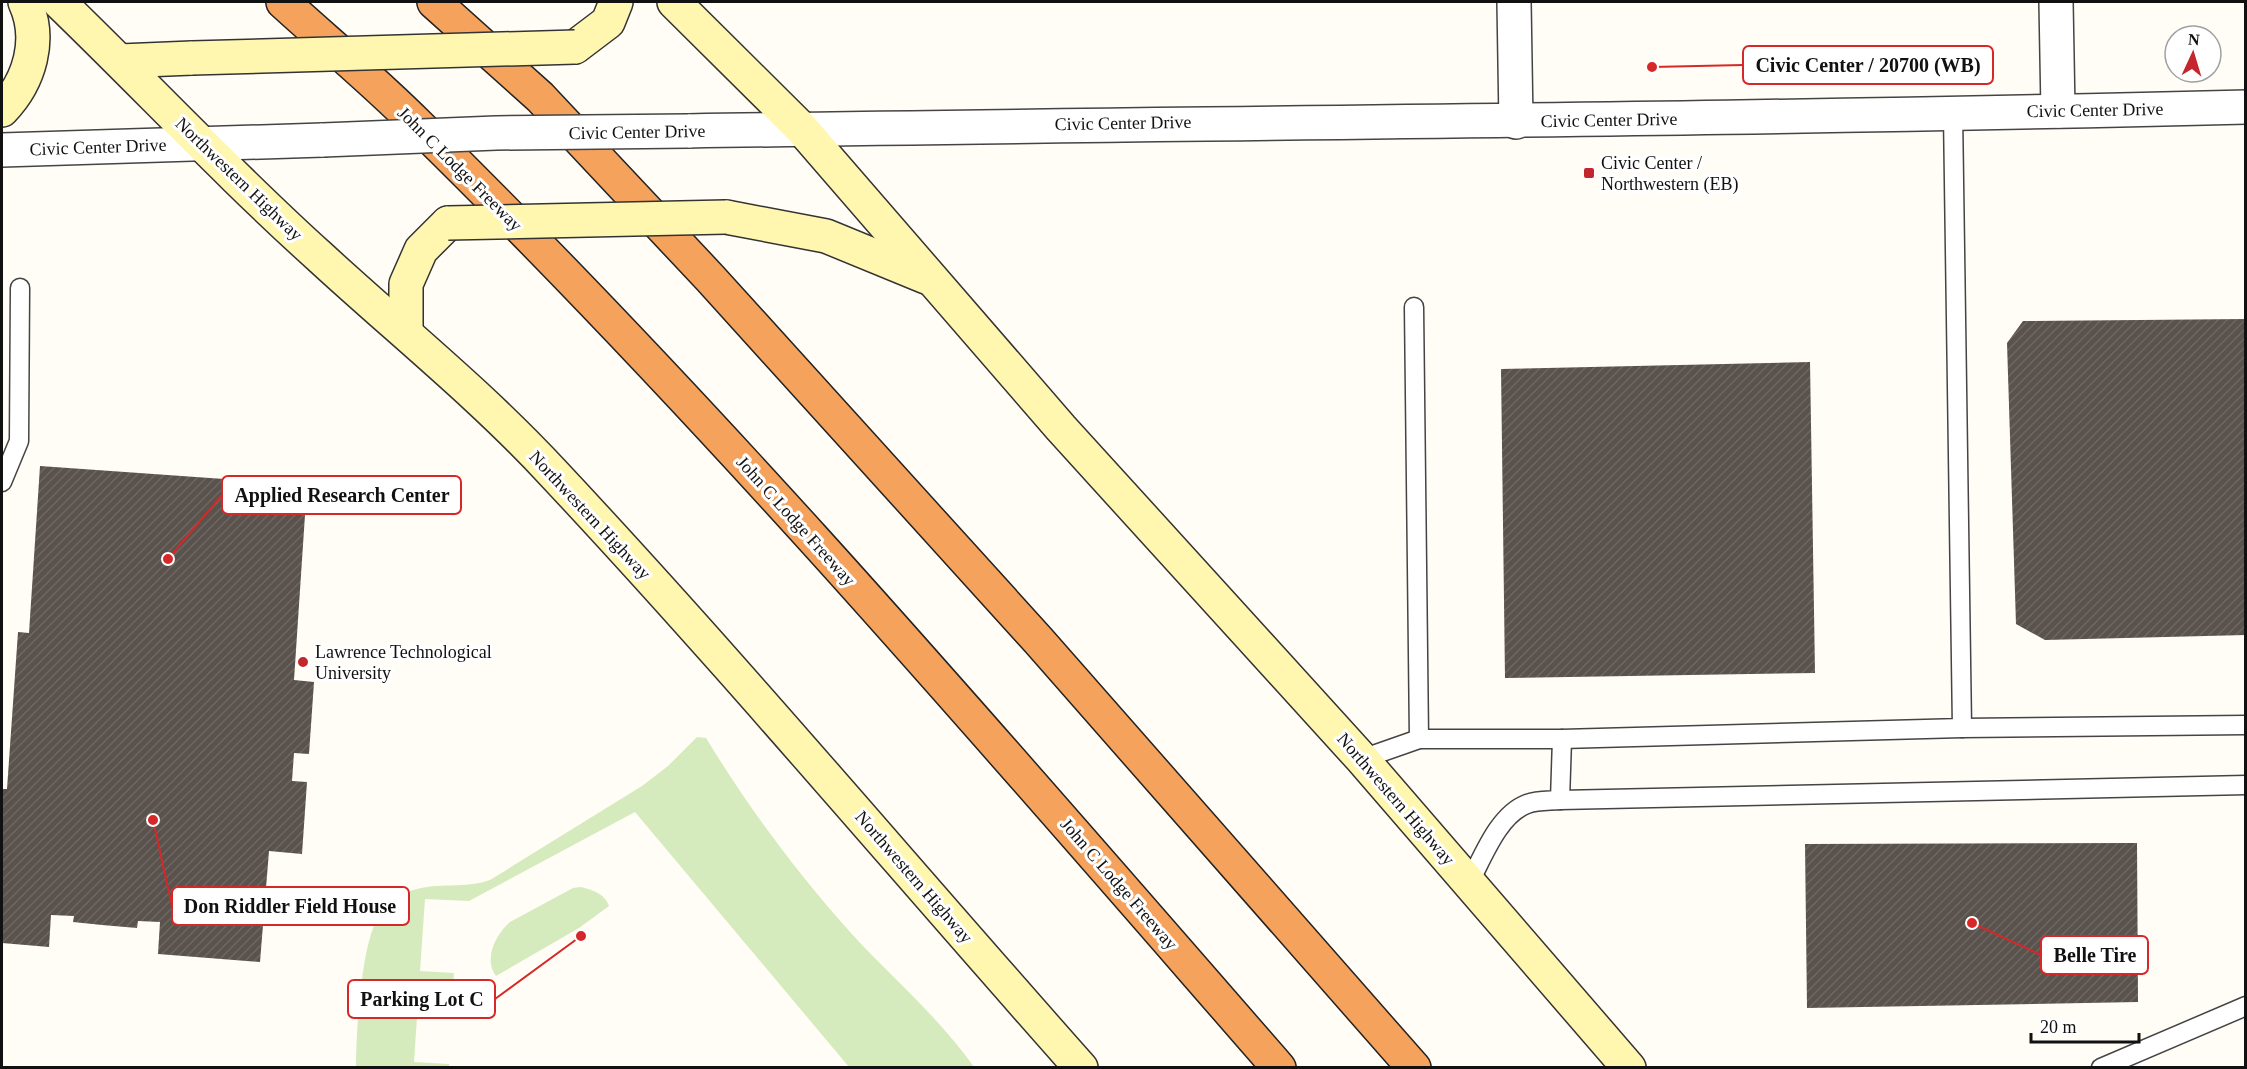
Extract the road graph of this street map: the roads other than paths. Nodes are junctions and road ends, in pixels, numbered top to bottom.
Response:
1 (25, 2) edge
2 (59, 2) edge
3 (283, 2) edge
4 (434, 2) edge
5 (616, 2) edge
6 (674, 2) edge
7 (1514, 2) edge
8 (2056, 2) edge
9 (120, 61) junction
10 (2246, 107) edge
11 (2, 110) edge
12 (2058, 111) junction
13 (1953, 113) junction
14 (1516, 122) junction
15 (802, 129) junction
16 (201, 144) junction
17 (2, 150) edge
18 (931, 279) junction
19 (20, 288) dead end
20 (1414, 307) dead end
21 (406, 332) junction
22 (2, 482) edge
23 (2246, 725) edge
24 (1962, 728) junction
25 (1562, 739) junction
26 (1419, 740) junction
27 (1362, 759) junction
28 (2246, 785) edge
29 (1560, 800) junction
30 (1469, 883) junction
31 (2246, 1006) edge
32 (1081, 1068) edge
33 (1279, 1068) edge
34 (1414, 1068) edge
35 (1629, 1068) edge
36 (2101, 1068) edge

1 - 11 main road
2 - 9 main road, Northwestern Highway
3 - 33 highway, John C Lodge Freeway
4 - 34 highway
5 - 9 main road, bridge
6 - 15 main road, Northwestern Highway
7 - 14 street
8 - 12 street
9 - 16 main road, Northwestern Highway
10 - 12 street, Civic Center Drive
12 - 13 street, Civic Center Drive
13 - 14 street, Civic Center Drive
13 - 24 lane
14 - 15 street, Civic Center Drive
15 - 16 street, Civic Center Drive, bridge
15 - 18 main road, Northwestern Highway
16 - 17 street, Civic Center Drive
16 - 21 main road, Northwestern Highway
18 - 21 main road, bridge
18 - 27 main road, Northwestern Highway
19 - 22 lane
20 - 26 lane
21 - 32 main road, Northwestern Highway
23 - 24 lane
24 - 25 lane
25 - 26 lane
25 - 29 lane
26 - 27 lane
27 - 30 main road, Northwestern Highway
28 - 29 lane
29 - 30 lane
30 - 35 main road, Northwestern Highway
31 - 36 lane

